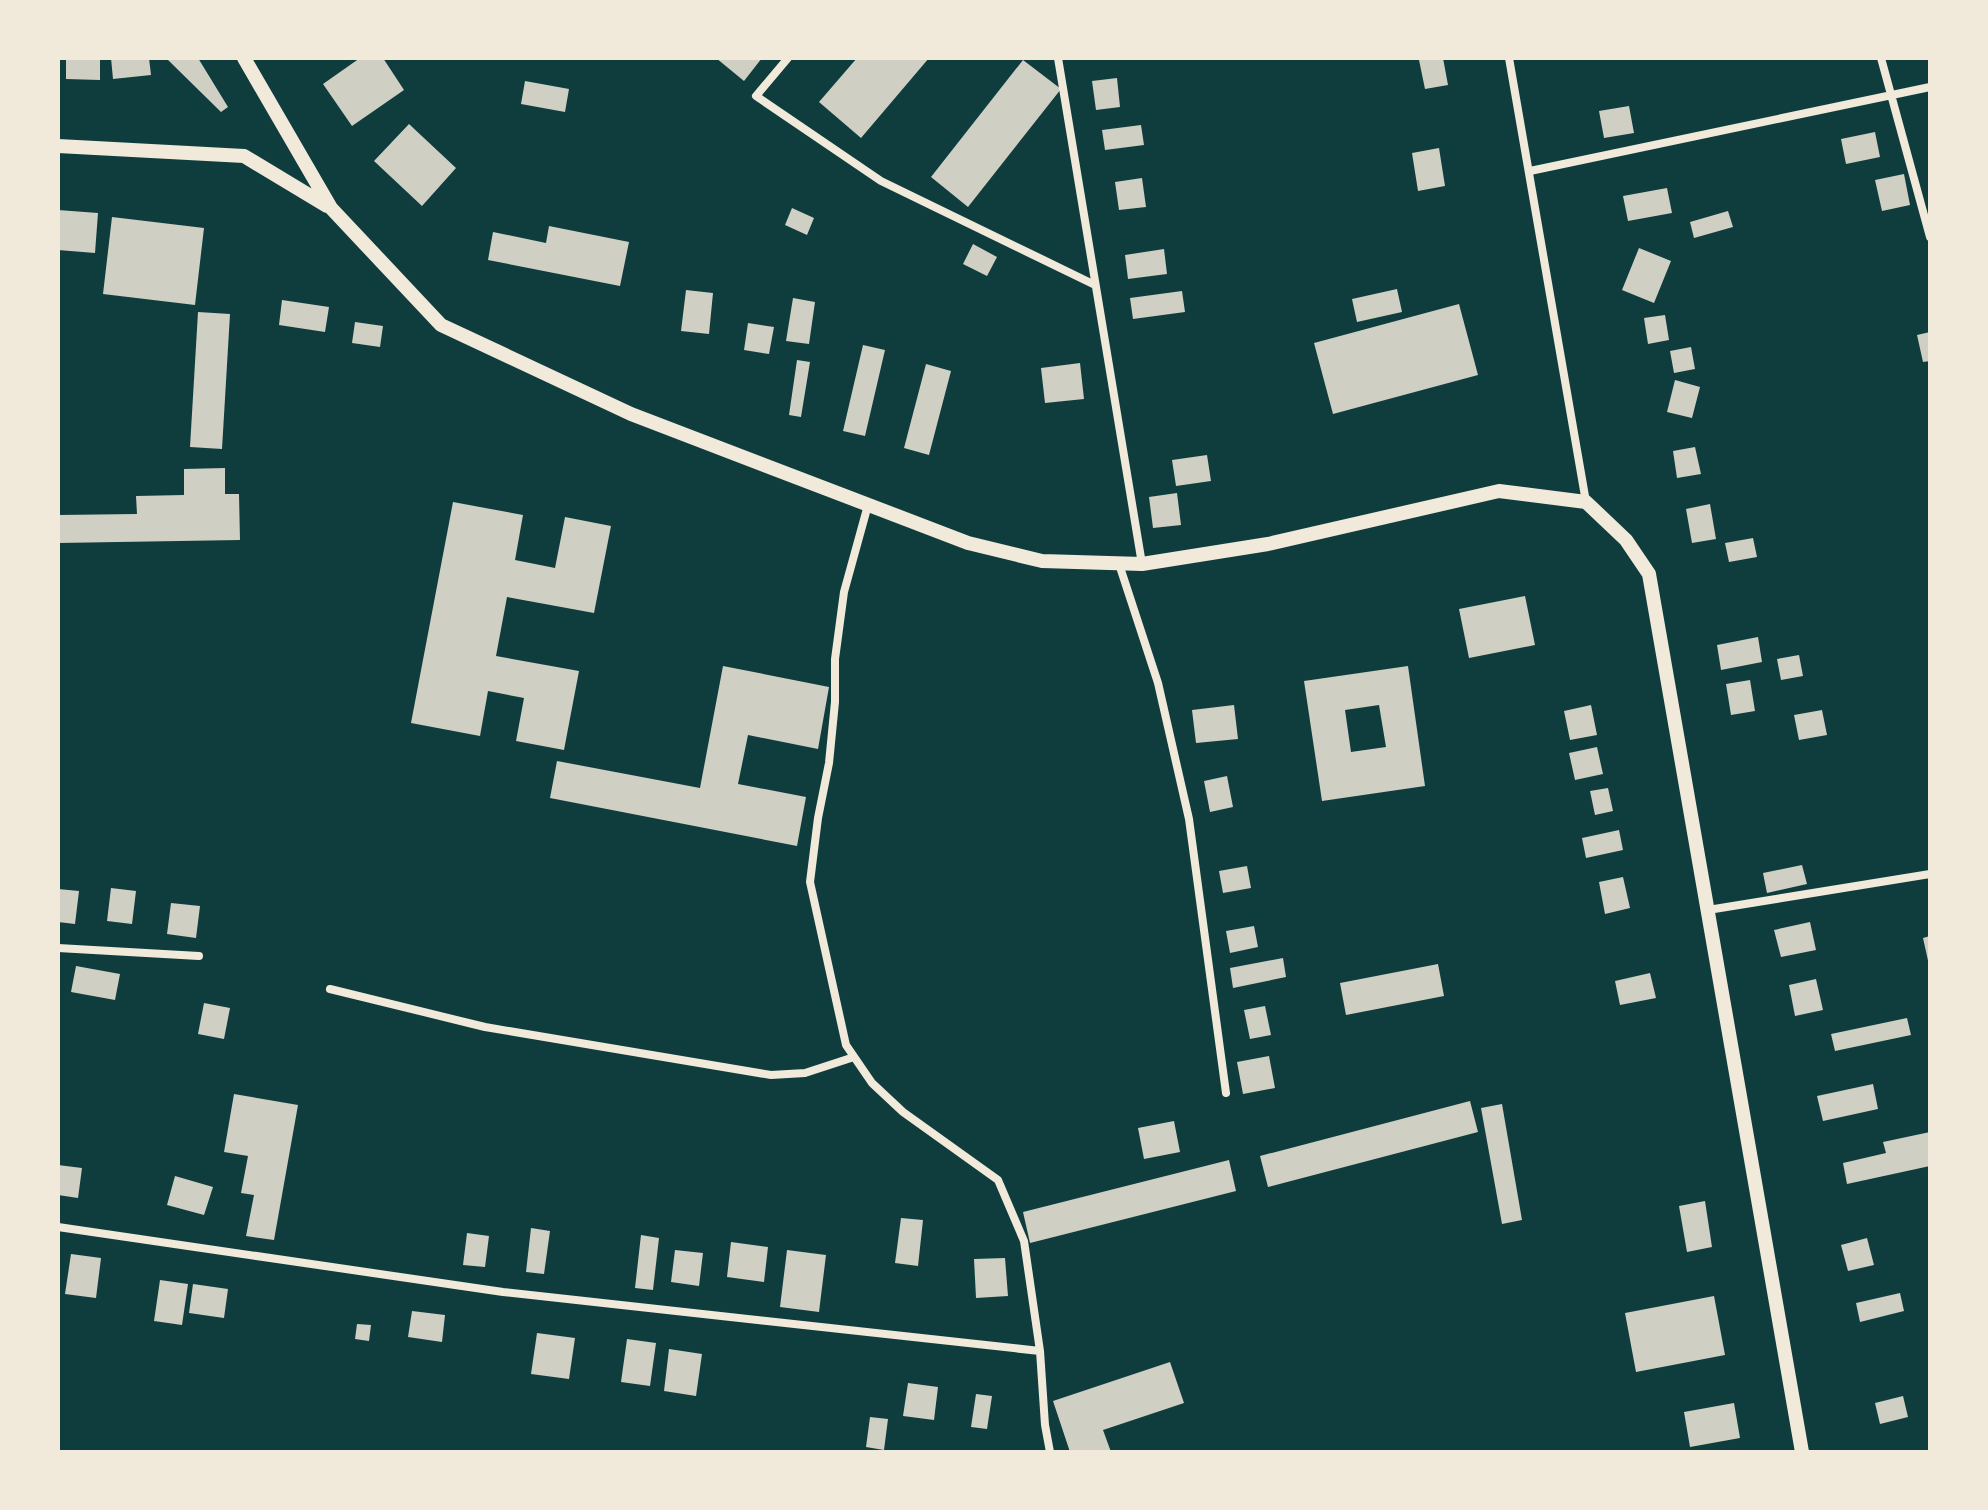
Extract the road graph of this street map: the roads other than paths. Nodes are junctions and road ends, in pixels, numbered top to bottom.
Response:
1 (244, 58) edge
2 (788, 58) edge
3 (1058, 58) edge
4 (1509, 58) edge
5 (1881, 58) edge
6 (1930, 87) edge
7 (1890, 95) junction
8 (58, 146) edge
9 (1530, 171) junction
10 (331, 208) junction
11 (1930, 237) edge
12 (1095, 285) junction
13 (1586, 502) junction
14 (868, 505) junction
15 (1119, 564) junction
16 (1142, 564) junction
17 (1930, 874) edge
18 (1708, 910) junction
19 (58, 948) edge
20 (199, 956) dead end
21 (330, 989) dead end
22 (854, 1057) junction
23 (1226, 1093) dead end
24 (58, 1227) edge
25 (1040, 1351) junction
26 (1050, 1452) edge
27 (1802, 1452) edge

1 - 10 street
2 - 12 street
3 - 12 street
4 - 9 street
5 - 7 street
6 - 7 street
7 - 9 street
7 - 11 street
8 - 10 street
9 - 13 street
10 - 14 street
12 - 16 street
13 - 16 street
13 - 18 street
14 - 15 street
14 - 22 street
15 - 16 street
15 - 23 street
17 - 18 street
18 - 27 street
19 - 20 street
21 - 22 street
22 - 25 street
24 - 25 street
25 - 26 street

